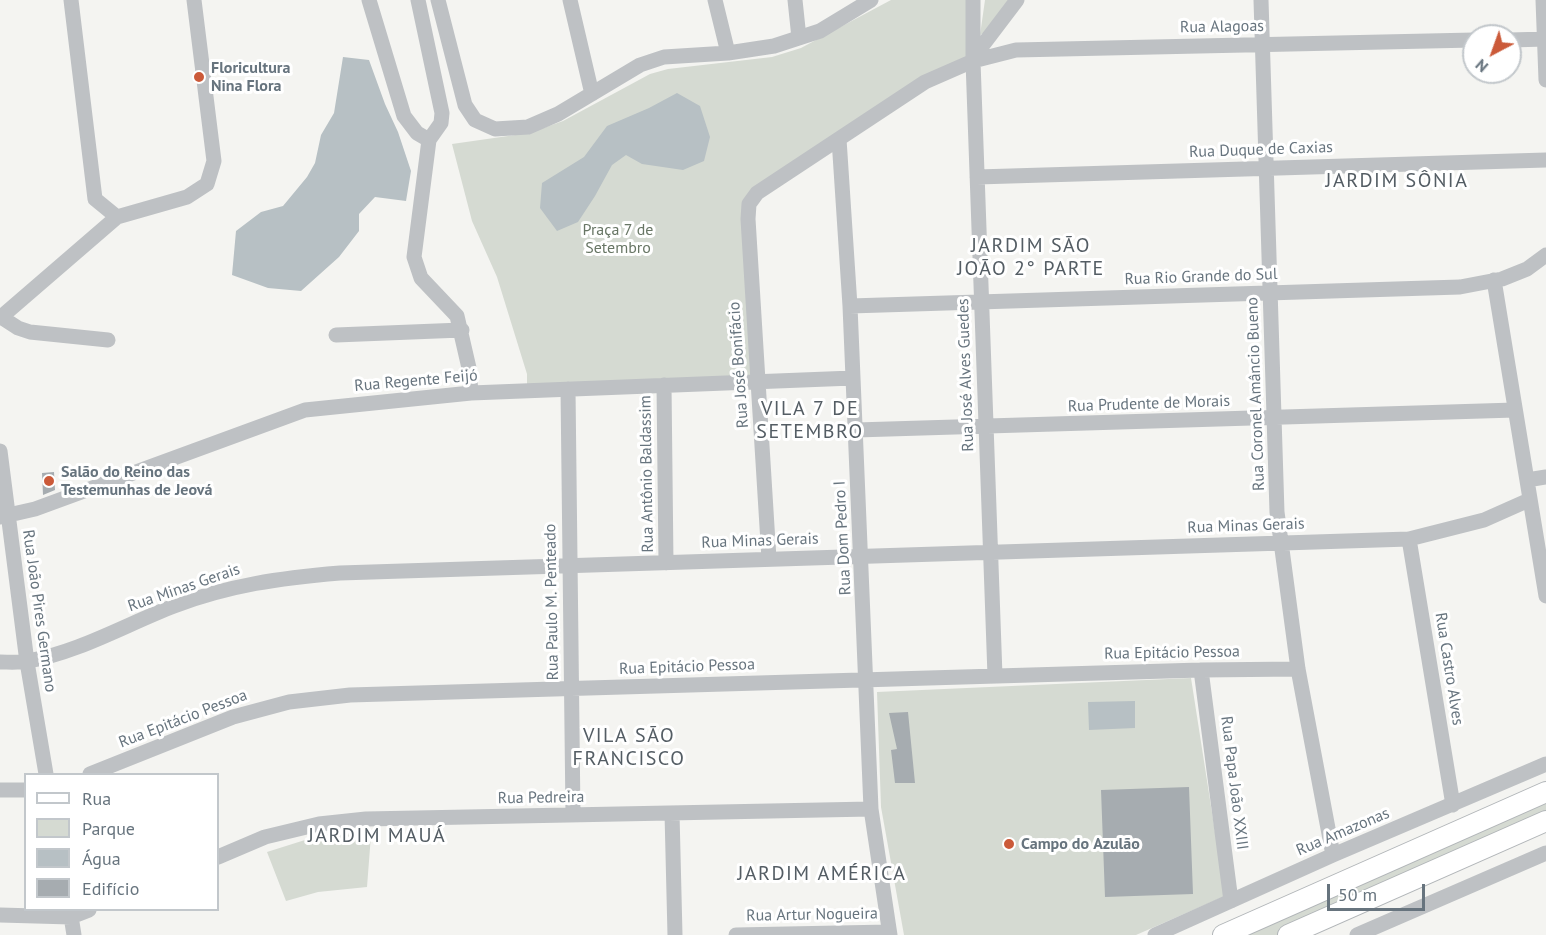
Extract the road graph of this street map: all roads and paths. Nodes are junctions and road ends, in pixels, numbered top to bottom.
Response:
1 (70, 0) edge
2 (194, 0) edge
3 (369, 0) edge
4 (418, 0) edge
5 (438, 0) edge
6 (570, 0) edge
7 (715, 0) edge
8 (795, 0) edge
9 (872, 0) edge
10 (973, 0) edge
11 (1017, 0) edge
12 (1261, 0) edge
13 (1543, 0) edge
14 (799, 38) junction
15 (1545, 39) edge
16 (1462, 40) edge
17 (1522, 40) edge
18 (1262, 44) junction
19 (728, 52) junction
20 (973, 59) junction
21 (1546, 80) edge
22 (592, 94) junction
23 (839, 139) junction
24 (429, 140) junction
25 (1546, 160) edge
26 (1267, 168) junction
27 (977, 177) junction
28 (749, 204) joint
29 (117, 217) junction
30 (1546, 255) edge
31 (1494, 280) junction
32 (1271, 293) junction
33 (981, 302) junction
34 (850, 306) junction
35 (1, 317) edge
36 (462, 330) junction
37 (336, 335) dead end
38 (108, 340) dead end
39 (853, 378) junction
40 (758, 382) junction
41 (664, 386) junction
42 (568, 389) junction
43 (471, 393) junction
44 (1515, 410) junction
45 (1275, 418) junction
46 (986, 427) junction
47 (856, 430) junction
48 (0, 451) edge
49 (1546, 477) edge
50 (1527, 480) junction
51 (1529, 501) junction
52 (4, 517) edge
53 (1409, 539) junction
54 (1282, 543) junction
55 (990, 551) junction
56 (861, 556) junction
57 (769, 559) junction
58 (666, 563) junction
59 (570, 566) junction
60 (1546, 596) edge
61 (0, 662) edge
62 (27, 662) junction
63 (1298, 669) junction
64 (1201, 670) junction
65 (995, 676) junction
66 (867, 680) junction
67 (571, 689) junction
68 (1546, 764) edge
69 (46, 773) edge
70 (93, 773) edge
71 (0, 790) edge
72 (24, 790) edge
73 (1546, 792) edge
74 (1453, 805) junction
75 (871, 809) junction
76 (672, 813) junction
77 (573, 815) junction
78 (1546, 821) edge
79 (1546, 853) edge
80 (1333, 855) junction
81 (219, 857) edge
82 (1231, 901) junction
83 (70, 913) edge
84 (0, 915) edge
85 (889, 933) edge
86 (74, 935) edge
87 (675, 935) edge
88 (736, 935) edge
89 (1155, 935) edge
90 (1223, 935) edge
91 (1288, 935) edge
92 (1357, 935) edge

1 - 29 street
2 - 29 street
3 - 24 street
4 - 24 street
5 - 22 street
6 - 22 street
7 - 19 street
8 - 14 street
9 - 14 street
10 - 20 street, Rua José Alves Guedes
11 - 20 street
12 - 18 street, Rua Coronel Amâncio Bueno
13 - 15 street
14 - 19 street
15 - 17 street
15 - 21 street
16 - 18 street, Rua Alagoas
18 - 20 street, Rua Alagoas
18 - 26 street, Rua Coronel Amâncio Bueno
19 - 22 street
20 - 23 street, Rua Alagoas
20 - 27 street, Rua José Alves Guedes
23 - 28 street, Rua Alagoas
23 - 34 street, Rua Dom Pedro I
24 - 36 street
25 - 26 street, Rua Duque de Caxias
26 - 27 street, Rua Duque de Caxias
26 - 32 street, Rua Coronel Amâncio Bueno
27 - 33 street, Rua José Alves Guedes
28 - 40 street, Rua José Bonifácio
29 - 35 street
30 - 31 street, Rua Rio Grande do Sul
31 - 32 street, Rua Rio Grande do Sul
31 - 44 street
32 - 33 street, Rua Rio Grande do Sul
32 - 45 street, Rua Coronel Amâncio Bueno
33 - 34 street, Rua Rio Grande do Sul
33 - 46 street, Rua José Alves Guedes
34 - 39 street, Rua Dom Pedro I
35 - 38 street
36 - 37 street
36 - 43 street
39 - 40 street, Rua Regente Feijó
39 - 47 street, Rua Dom Pedro I
40 - 41 street, Rua Regente Feijó
40 - 57 street, Rua José Bonifácio
41 - 42 street, Rua Regente Feijó
41 - 58 street, Rua Antônio Baldassim
42 - 43 street, Rua Regente Feijó
42 - 59 street, Rua Paulo M. Penteado
43 - 52 street, Rua Regente Feijó
44 - 45 street, Rua Prudente de Morais
44 - 50 street
45 - 46 street, Rua Prudente de Morais
45 - 54 street, Rua Coronel Amâncio Bueno
46 - 47 street, Rua Prudente de Morais
46 - 55 street, Rua José Alves Guedes
47 - 56 street, Rua Dom Pedro I
48 - 52 street, Rua João Pires Germano
49 - 50 street
50 - 51 street
51 - 53 street, Rua Minas Gerais
51 - 60 street
52 - 62 street, Rua João Pires Germano
53 - 54 street, Rua Minas Gerais
53 - 74 street, Rua Castro Alves
54 - 55 street, Rua Minas Gerais
54 - 63 street, Rua Coronel Amâncio Bueno
55 - 56 street, Rua Minas Gerais
55 - 65 street, Rua José Alves Guedes
56 - 57 street, Rua Minas Gerais
56 - 66 street, Rua Dom Pedro I
57 - 58 street, Rua Minas Gerais
58 - 59 street, Rua Minas Gerais
59 - 62 street, Rua Minas Gerais
59 - 67 street, Rua Paulo M. Penteado
61 - 62 street, Rua Minas Gerais
62 - 69 street, Rua João Pires Germano
63 - 64 street, Rua Epitácio Pessoa
63 - 80 street, Rua Coronel Amâncio Bueno
64 - 65 street, Rua Epitácio Pessoa
64 - 82 street, Rua Papa João XXIII
65 - 66 street, Rua Epitácio Pessoa
66 - 67 street, Rua Epitácio Pessoa
66 - 75 street, Rua Dom Pedro I
67 - 70 street, Rua Epitácio Pessoa
67 - 77 street, Rua Paulo M. Penteado
68 - 74 street, Rua Amazonas
71 - 72 street
73 - 90 main road
74 - 80 street, Rua Amazonas
75 - 76 street, Rua Pedreira
75 - 85 street, Rua Dom Pedro I
76 - 77 street, Rua Pedreira
76 - 87 street
77 - 81 street, Rua Pedreira
78 - 91 main road
79 - 92 street
80 - 82 street, Rua Amazonas
82 - 89 street, Rua Amazonas
83 - 84 street
83 - 86 street
85 - 88 street, Rua Artur Nogueira

